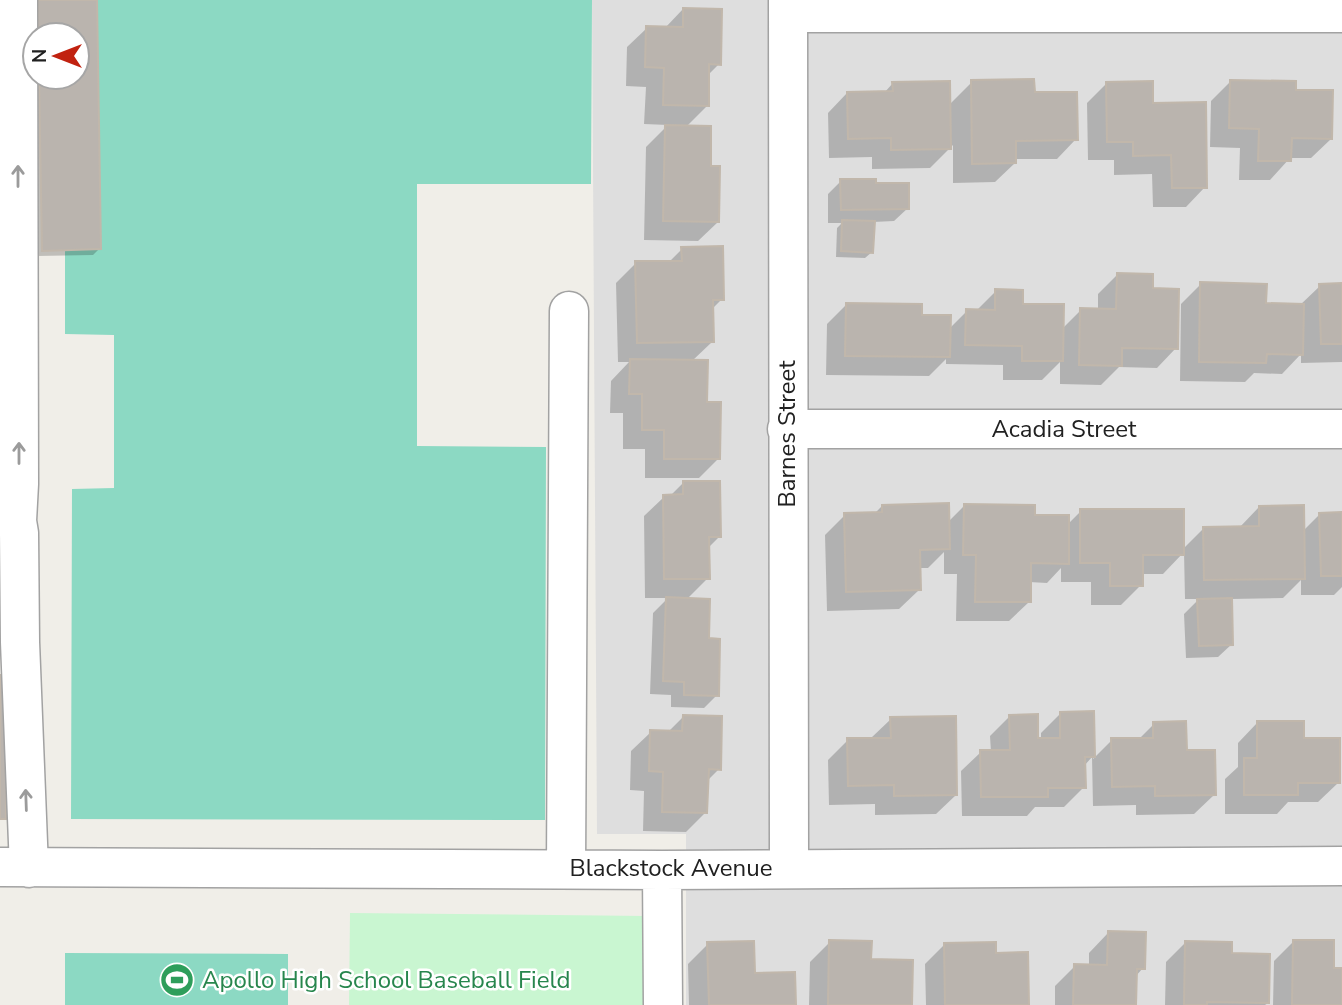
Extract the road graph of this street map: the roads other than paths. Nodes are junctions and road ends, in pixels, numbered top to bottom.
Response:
1 (18, 0) edge
2 (788, 7) edge
3 (1342, 13) edge
4 (9, 215) edge
5 (569, 311) dead end
6 (787, 429) junction
7 (1342, 429) edge
8 (8, 517) edge
9 (1342, 866) edge
10 (14, 867) edge
11 (789, 868) junction
12 (566, 869) junction
13 (662, 870) junction
14 (663, 1005) edge

4 -> 1 street
2 - 3 street
2 - 6 street, Barnes Street
8 -> 4 street
5 - 12 street
6 - 7 street, Acadia Street
6 - 11 street, Barnes Street
10 -> 8 street
9 - 11 street, Blackstock Avenue
10 - 12 street, Blackstock Avenue
11 - 13 street, Blackstock Avenue
12 - 13 street, Blackstock Avenue
13 - 14 street

